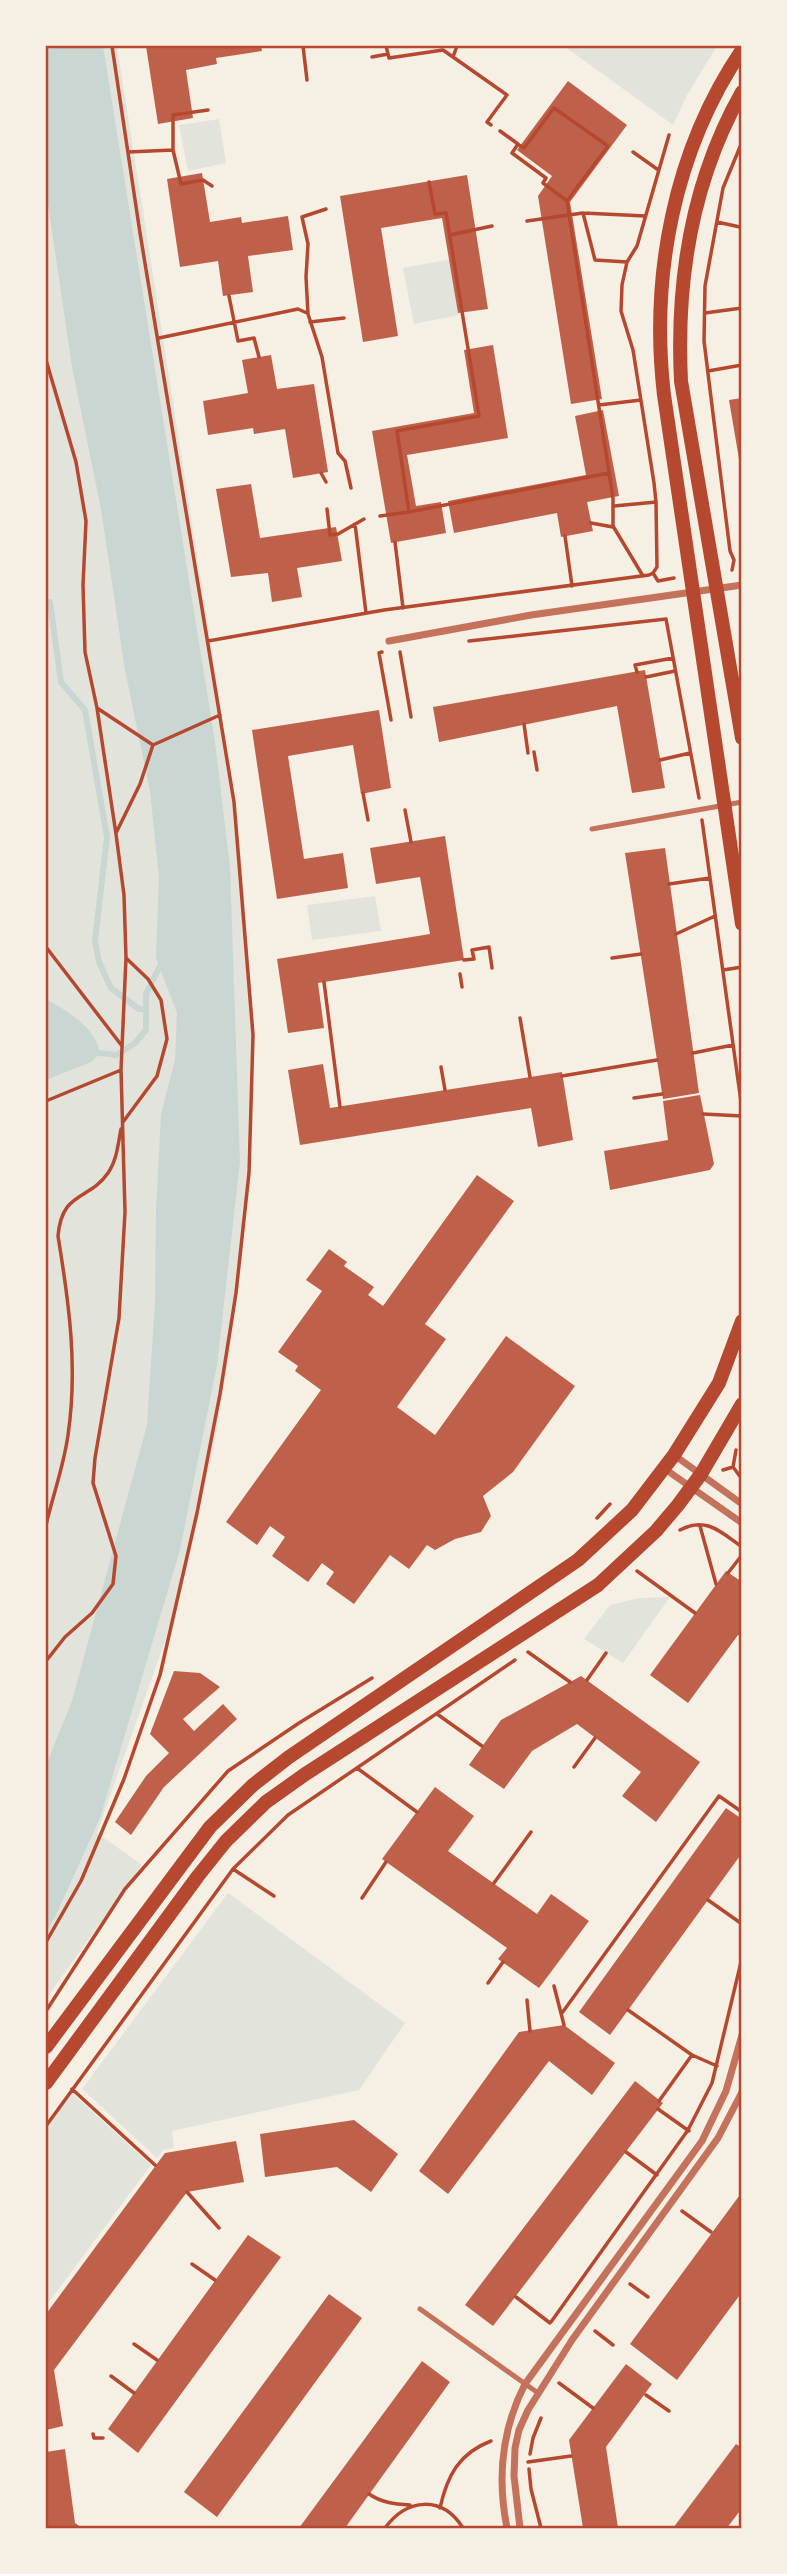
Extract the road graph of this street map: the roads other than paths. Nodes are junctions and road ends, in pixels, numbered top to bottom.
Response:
1 (741, 50) edge
2 (741, 92) edge
3 (741, 584) edge
4 (717, 588) junction
5 (691, 592) junction
6 (389, 641) dead end
7 (741, 738) edge
8 (741, 802) edge
9 (724, 805) junction
10 (592, 829) dead end
11 (741, 924) edge
12 (741, 1321) edge
13 (741, 1404) edge
14 (674, 1455) junction
15 (665, 1469) junction
16 (701, 1474) junction
17 (692, 1487) junction
18 (741, 1504) edge
19 (741, 1524) edge
20 (741, 2036) edge
21 (46, 2047) edge
22 (46, 2083) edge
23 (741, 2092) edge
24 (420, 2309) dead end
25 (525, 2385) junction
26 (538, 2393) junction
27 (507, 2529) edge
28 (520, 2529) edge

1 - 5 main road
2 - 4 main road
3 - 4 street
4 - 5 street
4 - 7 main road
5 - 6 street
5 - 9 main road
8 - 9 lane
9 - 10 lane
9 - 11 main road
12 - 14 main road
13 - 16 main road
14 - 15 main road
14 - 16 street
15 - 17 street
15 - 21 main road
16 - 17 main road
16 - 18 street
17 - 19 street
17 - 22 main road
20 - 25 street
23 - 26 street
24 - 25 lane
25 - 26 lane
25 - 27 street
26 - 28 street

